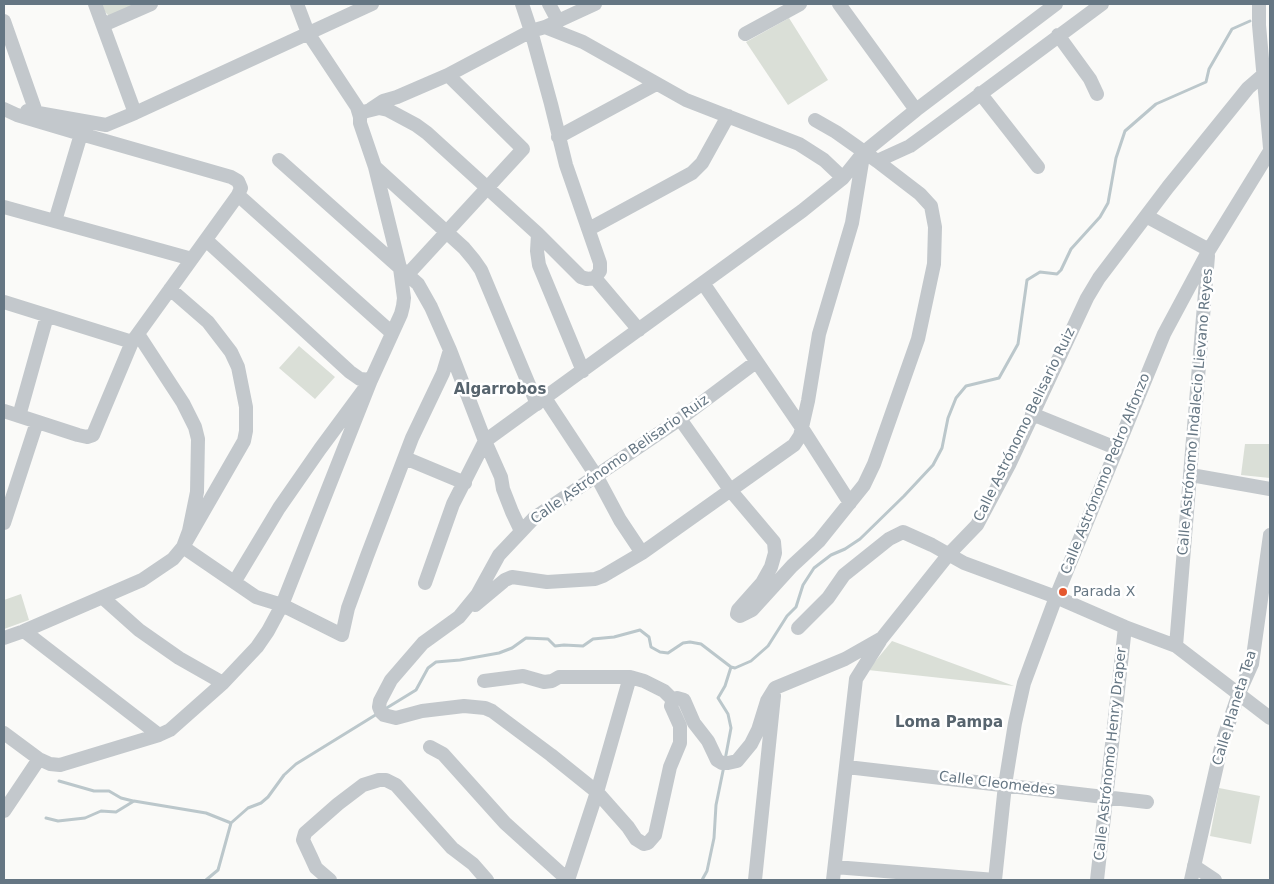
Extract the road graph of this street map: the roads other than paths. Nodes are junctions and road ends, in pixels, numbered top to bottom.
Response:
1 (95, 4) edge
2 (151, 4) edge
3 (298, 4) edge
4 (372, 4) edge
5 (522, 4) edge
6 (549, 4) edge
7 (595, 4) edge
8 (800, 4) edge
9 (839, 4) edge
10 (1056, 4) edge
11 (1102, 4) edge
12 (1259, 4) edge
13 (1039, 9) edge
14 (4, 21) edge
15 (103, 25) junction
16 (545, 26) junction
17 (308, 33) junction
18 (745, 34) dead end
19 (1058, 35) junction
20 (448, 74) junction
21 (1263, 75) junction
22 (656, 84) junction
23 (980, 93) junction
24 (1097, 94) dead end
25 (4, 109) edge
26 (916, 110) junction
27 (36, 112) junction
28 (135, 113) junction
29 (365, 113) junction
30 (728, 116) junction
31 (815, 120) dead end
32 (1269, 120) edge
33 (80, 134) junction
34 (558, 137) junction
35 (1270, 149) edge
36 (863, 153) junction
37 (279, 160) dead end
38 (877, 161) junction
39 (375, 166) junction
40 (1038, 167) dead end
41 (843, 178) junction
42 (486, 188) junction
43 (238, 195) junction
44 (4, 207) edge
45 (1146, 216) junction
46 (55, 221) junction
47 (589, 229) junction
48 (446, 232) junction
49 (538, 234) junction
50 (206, 240) junction
51 (1209, 250) junction
52 (192, 259) junction
53 (404, 271) junction
54 (595, 278) junction
55 (703, 283) junction
56 (170, 289) junction
57 (4, 302) edge
58 (47, 316) junction
59 (639, 330) junction
60 (392, 333) junction
61 (135, 338) junction
62 (450, 350) junction
63 (756, 362) junction
64 (583, 371) junction
65 (371, 380) junction
66 (541, 401) junction
67 (808, 401) junction
68 (787, 406) junction
69 (4, 411) edge
70 (1032, 414) junction
71 (19, 416) junction
72 (680, 418) junction
73 (37, 422) junction
74 (802, 428) junction
75 (485, 441) junction
76 (1116, 448) junction
77 (405, 458) junction
78 (1191, 475) junction
79 (597, 477) junction
80 (465, 483) junction
81 (1270, 489) edge
82 (731, 491) junction
83 (850, 503) junction
84 (4, 522) edge
85 (521, 531) junction
86 (1270, 535) edge
87 (183, 547) junction
88 (642, 553) junction
89 (949, 554) junction
90 (235, 581) junction
91 (425, 582) dead end
92 (102, 597) junction
93 (1056, 597) junction
94 (282, 605) junction
95 (459, 617) junction
96 (1125, 627) junction
97 (798, 628) dead end
98 (24, 631) junction
99 (4, 638) edge
100 (882, 638) junction
101 (1176, 646) junction
102 (630, 677) junction
103 (484, 681) dead end
104 (223, 683) junction
105 (775, 688) junction
106 (1239, 693) junction
107 (673, 700) junction
108 (1270, 718) edge
109 (4, 733) edge
110 (160, 735) junction
111 (430, 747) dead end
112 (39, 759) junction
113 (847, 767) junction
114 (1005, 785) junction
115 (597, 792) junction
116 (1106, 797) junction
117 (1148, 802) dead end
118 (4, 811) edge
119 (1194, 866) junction
120 (834, 874) edge
121 (330, 880) edge
122 (487, 880) edge
123 (568, 880) edge
124 (755, 880) edge
125 (995, 880) edge
126 (1097, 880) edge
127 (1191, 880) edge
128 (1216, 880) edge

1 - 15 street
2 - 15 street
3 - 17 street
4 - 17 street
5 - 16 street
6 - 16 street
7 - 16 street
8 - 18 street
9 - 26 street
10 - 13 street
11 - 19 street
12 - 21 street
13 - 26 street
14 - 27 street
15 - 28 street
16 - 20 street
16 - 22 street
16 - 34 street
17 - 28 street
17 - 29 street
19 - 23 street
19 - 24 street
20 - 29 street
20 - 42 street
21 - 32 street
21 - 45 street, Calle Astrónomo Belisario Ruiz
22 - 30 street
22 - 34 street
23 - 38 street
23 - 40 street
25 - 27 street
25 - 33 street
26 - 36 street
27 - 28 street
29 - 39 street
29 - 42 street
30 - 41 street
30 - 47 street
31 - 36 street
32 - 35 street
33 - 43 street
33 - 46 street
34 - 47 street
35 - 51 street, Calle Astrónomo Pedro Alfonzo
36 - 38 street
36 - 41 street
36 - 67 street
37 - 53 street
38 - 83 street
39 - 48 street
39 - 53 street
41 - 55 street
42 - 48 street
42 - 49 street
43 - 50 street
43 - 60 street
44 - 46 street
45 - 51 street, Calle Astrónomo Indalecio Lievano Reyes
45 - 70 street, Calle Astrónomo Belisario Ruiz
46 - 52 street
47 - 54 street
48 - 53 street
48 - 66 street
49 - 54 street
49 - 64 street
50 - 52 street
50 - 65 street
51 - 76 street, Calle Astrónomo Pedro Alfonzo
51 - 78 street, Calle Astrónomo Indalecio Lievano Reyes
52 - 56 street
53 - 60 street
53 - 62 street
54 - 59 street
55 - 59 street
55 - 63 street
56 - 61 street
56 - 87 street
57 - 58 street
58 - 61 street
58 - 71 street
59 - 64 street
60 - 65 street
61 - 73 street
61 - 87 street
62 - 75 street
62 - 77 street
63 - 68 street
63 - 72 street, Calle Astrónomo Belisario Ruiz
64 - 66 street
65 - 90 street
65 - 94 street
66 - 75 street
66 - 79 street
67 - 68 street
67 - 74 street
68 - 74 street
69 - 71 street
70 - 76 street
70 - 89 street, Calle Astrónomo Belisario Ruiz
71 - 73 street
72 - 79 street, Calle Astrónomo Belisario Ruiz
72 - 82 street
73 - 84 street
74 - 82 street
74 - 83 street
75 - 80 street
75 - 85 street
76 - 93 street, Calle Astrónomo Pedro Alfonzo
77 - 80 street
77 - 94 street
78 - 81 street
78 - 101 street, Calle Astrónomo Indalecio Lievano Reyes
79 - 85 street, Calle Astrónomo Belisario Ruiz
79 - 88 street
80 - 91 street
82 - 83 street
82 - 88 street
85 - 95 street, Calle Astrónomo Belisario Ruiz
86 - 106 street, Calle Planeta Tea
87 - 90 street
87 - 92 street
88 - 95 street
89 - 93 street
89 - 97 street
89 - 100 street, Calle Astrónomo Belisario Ruiz
90 - 94 street
92 - 98 street
92 - 104 street
93 - 96 street
93 - 114 street, Calle Astrónomo Pedro Alfonzo
94 - 104 street
95 - 115 street, Calle Astrónomo Belisario Ruiz
96 - 101 street
96 - 116 street, Calle Astrónomo Henry Draper
98 - 99 street
98 - 110 street
100 - 105 street, Calle Astrónomo Belisario Ruiz
100 - 113 street
101 - 106 street
102 - 103 street
102 - 107 street
102 - 115 street
104 - 110 street
105 - 107 street
105 - 124 street
106 - 108 street
106 - 119 street, Calle Planeta Tea
107 - 115 street, Calle Astrónomo Belisario Ruiz
109 - 112 street
110 - 112 street
111 - 123 street
112 - 118 street
113 - 114 street, Calle Cleomedes
113 - 120 street
114 - 116 street, Calle Cleomedes
114 - 125 street, Calle Astrónomo Pedro Alfonzo
115 - 123 street
116 - 117 street, Calle Cleomedes
116 - 126 street, Calle Astrónomo Henry Draper
119 - 127 street, Calle Planeta Tea
119 - 128 street
120 - 125 street
121 - 122 street

